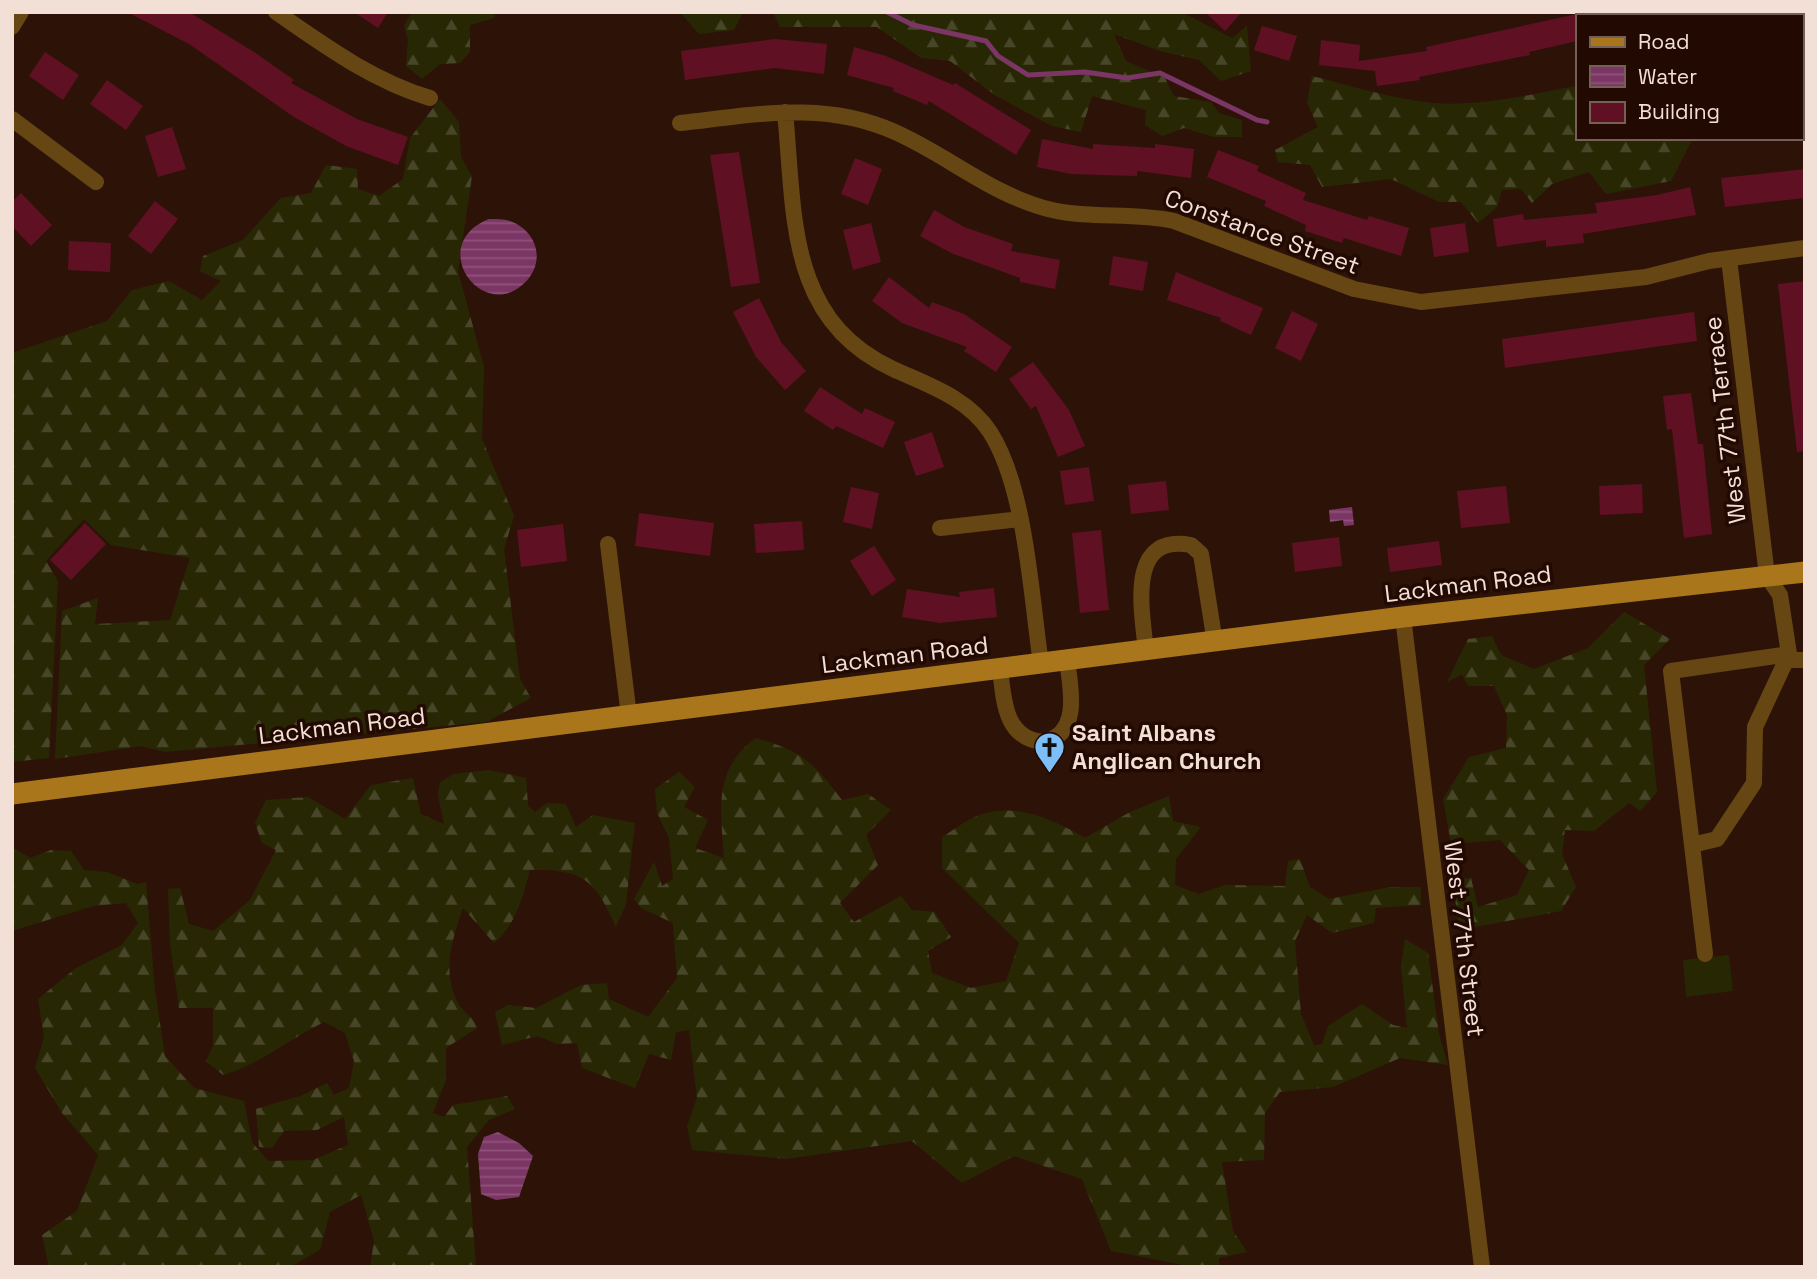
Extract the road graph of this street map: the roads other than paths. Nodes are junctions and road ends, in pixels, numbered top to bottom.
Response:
1 (21, 12) edge
2 (276, 12) edge
3 (12, 27) edge
4 (430, 99) dead end
5 (785, 112) junction
6 (12, 119) edge
7 (680, 122) dead end
8 (96, 182) dead end
9 (1805, 248) edge
10 (1728, 259) junction
11 (1020, 519) junction
12 (940, 528) dead end
13 (608, 544) dead end
14 (1805, 572) edge
15 (1767, 576) junction
16 (1402, 617) junction
17 (1216, 643) junction
18 (1146, 651) junction
19 (1788, 657) junction
20 (1805, 660) edge
21 (1067, 661) junction
22 (1041, 664) junction
23 (1000, 669) junction
24 (629, 716) junction
25 (12, 794) edge
26 (1692, 845) junction
27 (1705, 954) dead end
28 (1482, 1267) edge

1 - 3 street
2 - 4 street
5 - 7 street, Constance Street
5 - 10 street, Constance Street
5 - 11 street
6 - 8 street
9 - 10 street, Constance Street
10 - 15 street, West 77th Terrace
11 - 12 street
11 - 22 street
13 - 24 street
14 - 15 main road, Lackman Road
15 - 16 main road, Lackman Road
15 - 19 street, West 77th Terrace
16 - 17 main road, Lackman Road
16 - 28 street, West 77th Street
17 - 18 main road, Lackman Road
17 - 18 street
18 - 21 main road, Lackman Road
19 - 20 street
19 - 26 street
19 - 26 street
21 - 22 main road, Lackman Road
21 - 23 street
22 - 23 main road, Lackman Road
23 - 24 main road, Lackman Road
24 - 25 main road, Lackman Road
26 - 27 street

